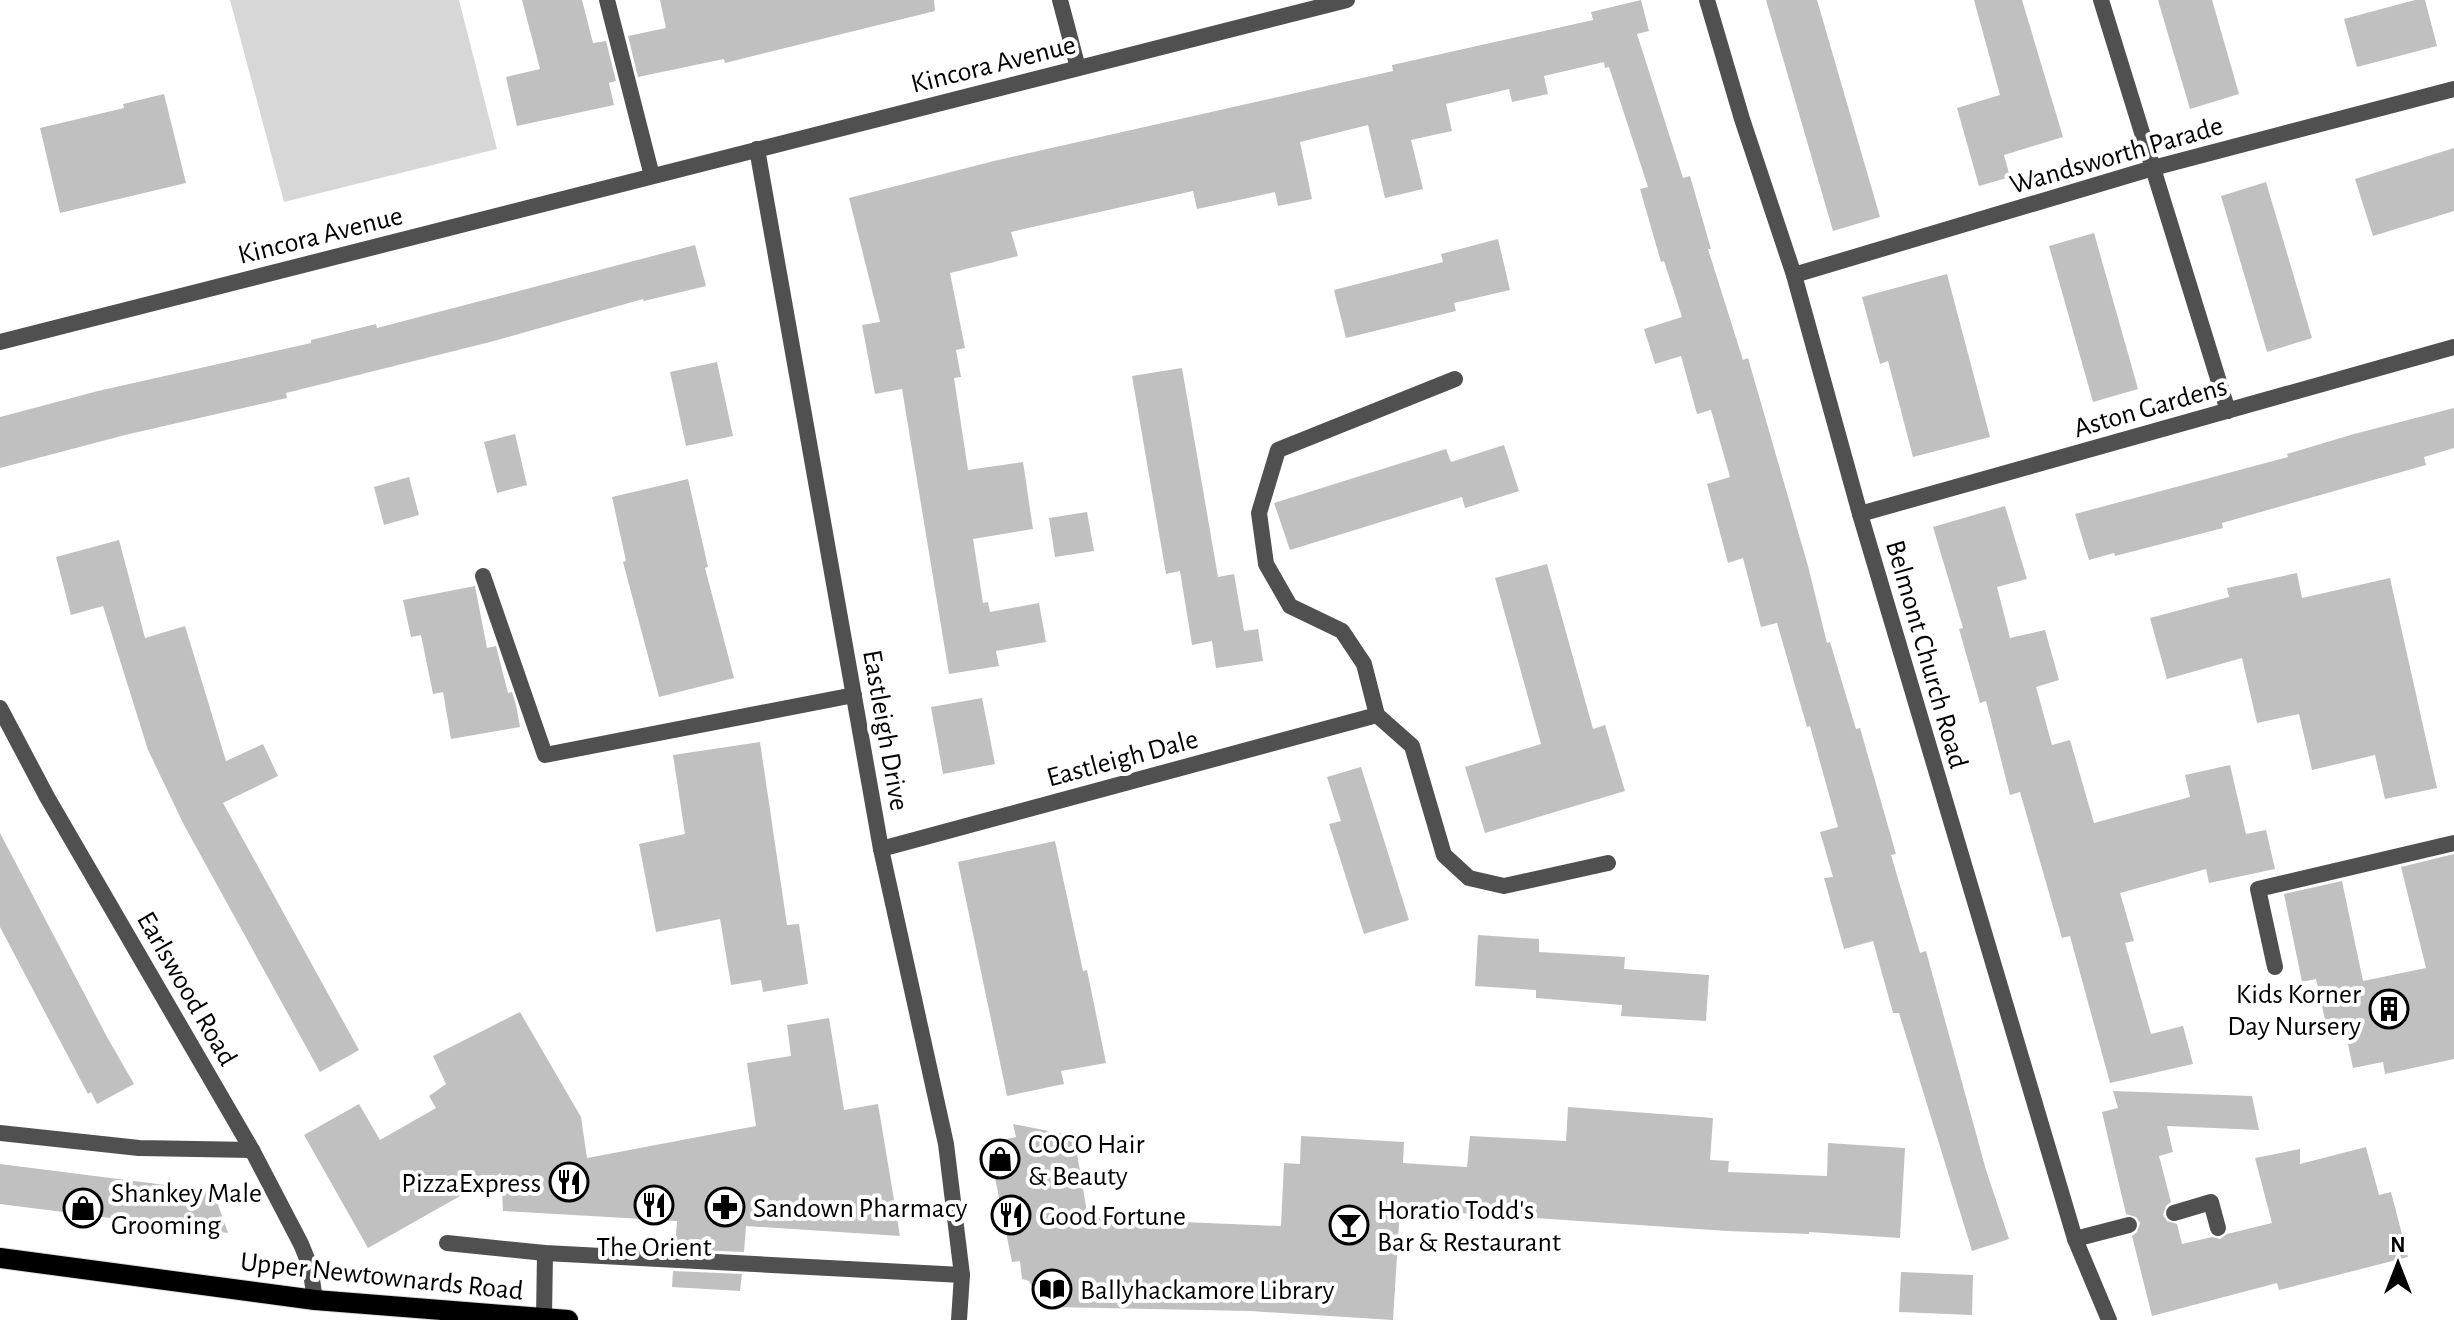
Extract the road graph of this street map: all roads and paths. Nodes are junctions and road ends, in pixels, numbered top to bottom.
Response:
1 (607, 0) edge
2 (1060, 0) edge
3 (1347, 0) edge
4 (1707, 0) edge
5 (2101, 0) edge
6 (1078, 68) junction
7 (2454, 89) edge
8 (757, 149) junction
9 (2153, 168) junction
10 (652, 176) junction
11 (1794, 275) junction
12 (0, 342) edge
13 (2454, 347) edge
14 (1455, 379) dead end
15 (2228, 411) junction
16 (1860, 514) junction
17 (483, 576) dead end
18 (854, 695) junction
19 (0, 708) edge
20 (1377, 715) junction
21 (2454, 843) edge
22 (881, 849) junction
23 (1608, 863) dead end
24 (2275, 967) dead end
25 (0, 1133) edge
26 (252, 1150) junction
27 (2174, 1213) dead end
28 (2129, 1225) dead end
29 (2218, 1228) dead end
30 (2075, 1239) junction
31 (447, 1243) dead end
32 (545, 1253) junction
33 (0, 1258) edge
34 (962, 1275) junction
35 (315, 1300) junction
36 (412, 1314) edge
37 (544, 1318) edge
38 (568, 1320) edge
39 (959, 1320) edge
40 (2109, 1320) edge

1 - 10 street
2 - 6 street
3 - 6 street, Kincora Avenue
4 - 11 street, Belmont Church Road
5 - 9 street
6 - 8 street, Kincora Avenue
7 - 9 street, Wandsworth Parade
8 - 10 street, Kincora Avenue
8 - 18 street, Eastleigh Drive
9 - 11 street, Wandsworth Parade
9 - 15 street
10 - 12 street, Kincora Avenue
11 - 16 street, Belmont Church Road
13 - 15 street, Aston Gardens
14 - 20 street
15 - 16 street, Aston Gardens
16 - 30 street, Belmont Church Road
17 - 18 street
18 - 22 street, Eastleigh Drive
19 - 26 street, Earlswood Road
20 - 22 street, Eastleigh Dale
20 - 23 street
21 - 24 street
22 - 34 street, Eastleigh Drive
25 - 26 street
26 - 35 street, Earlswood Road
27 - 29 street
28 - 30 street
30 - 40 street, Belmont Church Road
31 - 32 street
32 - 34 street
32 - 37 street
33 - 35 main road, Upper Newtownards Road
34 - 39 street, Eastleigh Drive
35 - 36 main road, Upper Newtownards Road
36 - 37 main road, Upper Newtownards Road
37 - 38 main road, Upper Newtownards Road

